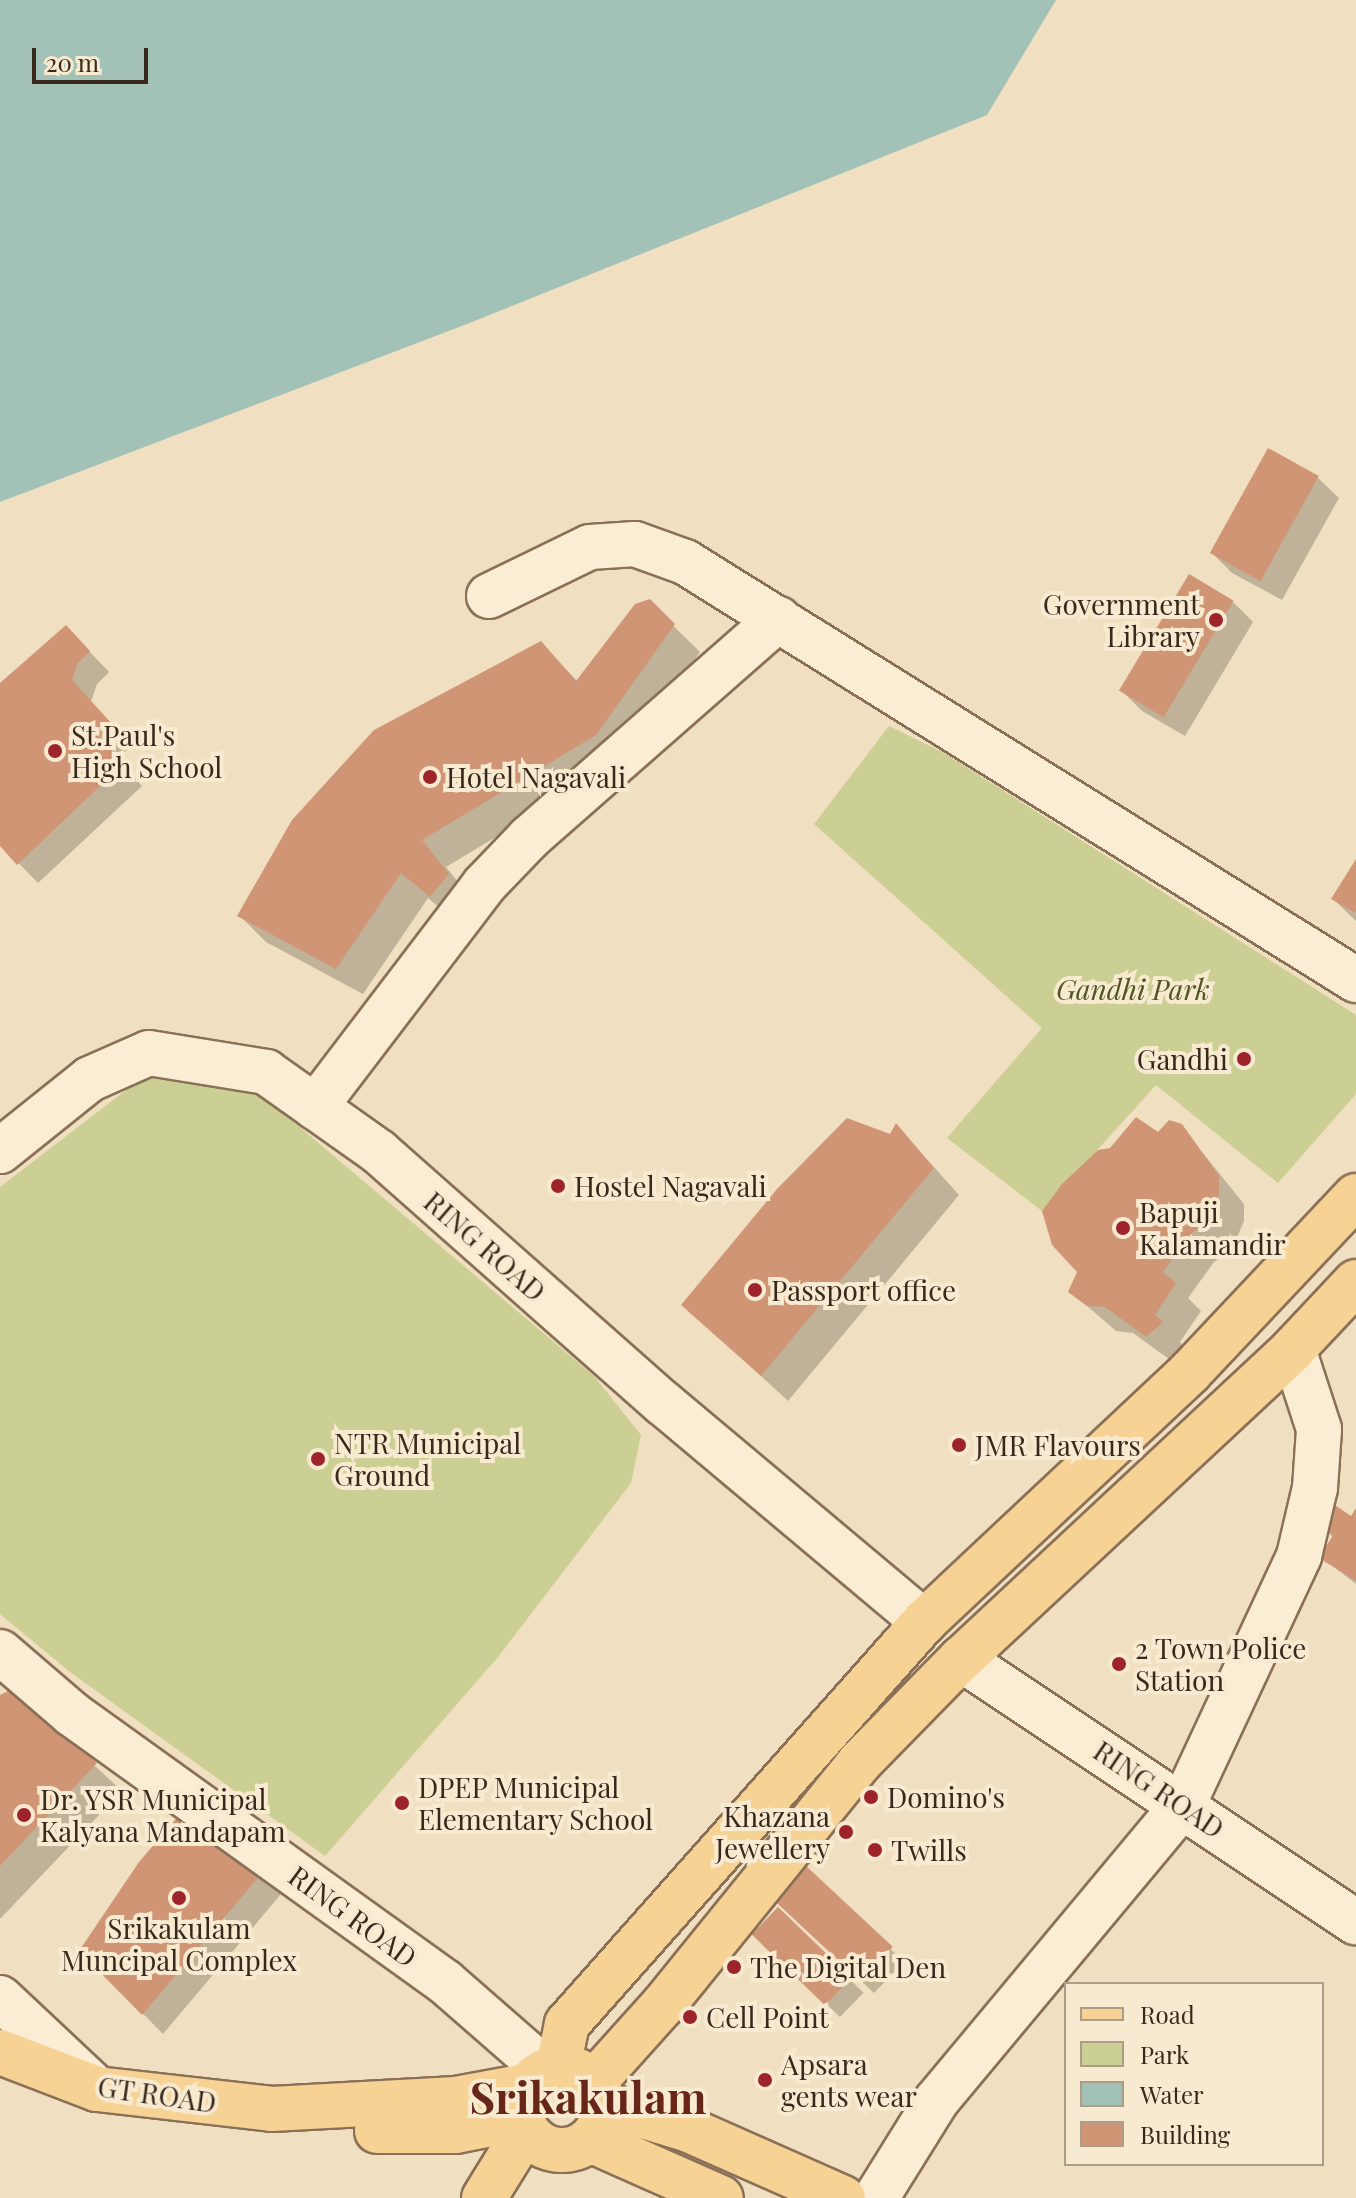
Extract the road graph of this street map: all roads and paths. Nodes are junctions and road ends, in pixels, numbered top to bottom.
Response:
1 (489, 596) dead end
2 (778, 619) junction
3 (1356, 980) edge
4 (315, 1107) junction
5 (0, 1151) edge
6 (1356, 1196) edge
7 (1356, 1282) edge
8 (1293, 1349) junction
9 (924, 1622) junction
10 (0, 1652) edge
11 (961, 1659) junction
12 (1183, 1805) junction
13 (1356, 1922) edge
14 (0, 1998) edge
15 (0, 2052) edge
16 (97, 2089) junction
17 (557, 2105) junction
18 (484, 2198) edge
19 (513, 2198) edge
20 (721, 2198) edge
21 (843, 2198) edge
22 (876, 2198) edge

1 - 2 street
2 - 3 street
2 - 4 street
4 - 5 street, RING ROAD
4 - 9 street, RING ROAD
6 - 9 main road
7 - 8 main road
8 - 11 main road
8 - 12 street
9 - 17 main road
10 - 17 street, RING ROAD
11 - 12 street, RING ROAD
11 - 17 main road
12 - 13 street, RING ROAD
12 - 22 street
14 - 16 street
15 - 16 main road, GT ROAD
16 - 17 main road, GT ROAD
17 - 18 main road
17 - 19 main road
17 - 20 main road
17 - 21 main road

